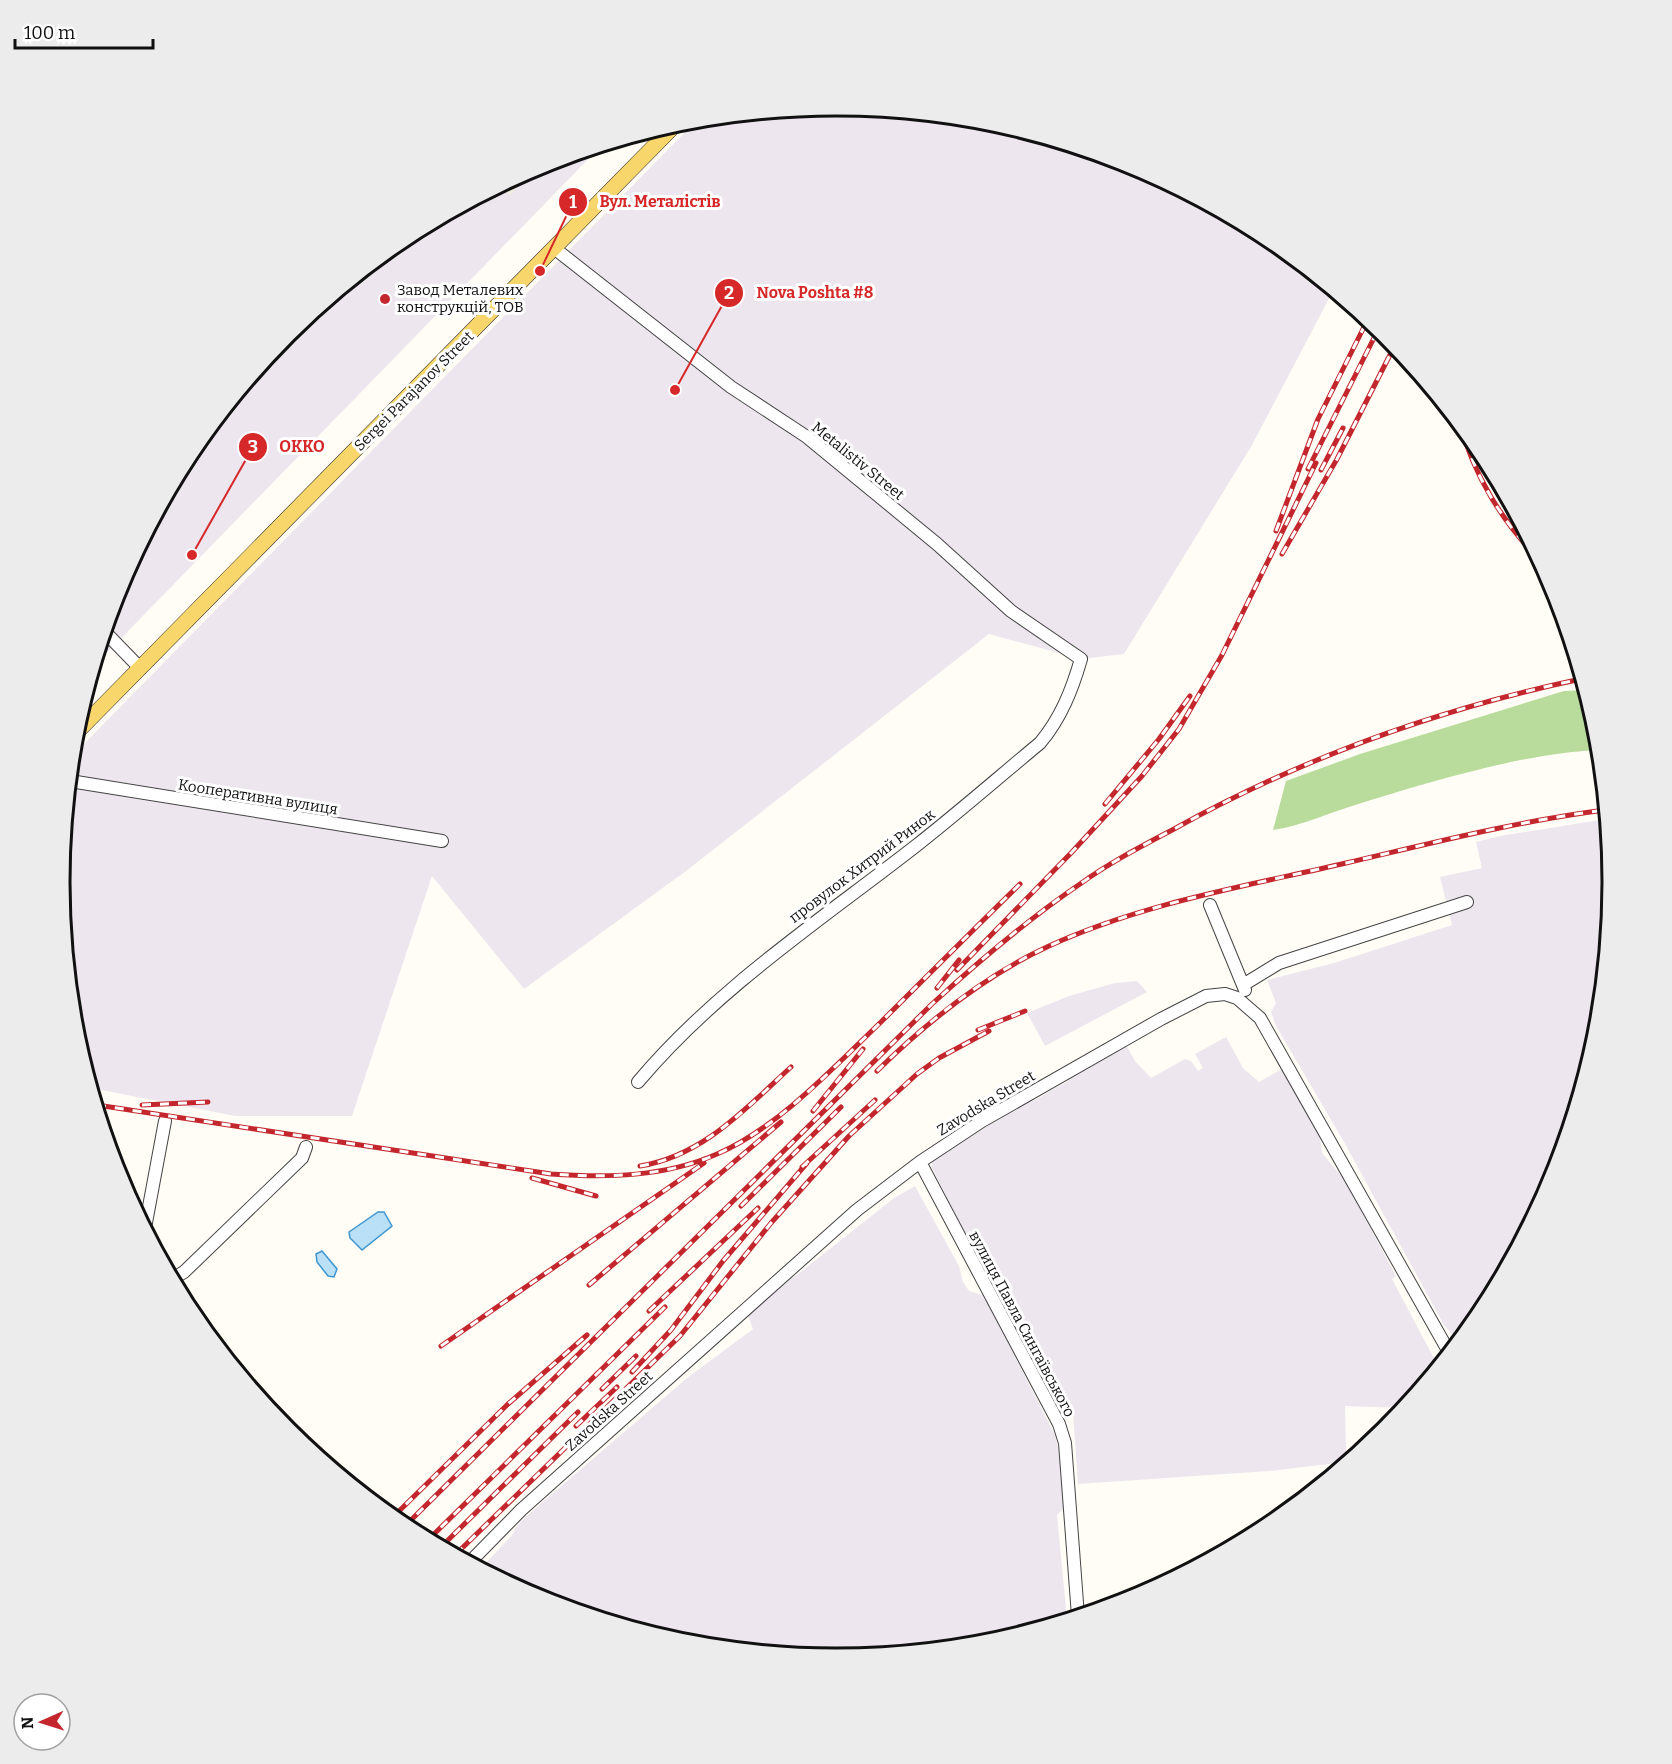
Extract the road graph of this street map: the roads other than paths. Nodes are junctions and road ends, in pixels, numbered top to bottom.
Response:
1 (663, 137) edge
2 (554, 248) junction
3 (111, 638) edge
4 (1082, 659) joint
5 (140, 668) junction
6 (88, 721) edge
7 (77, 782) edge
8 (442, 841) dead end
9 (1467, 902) dead end
10 (1210, 905) dead end
11 (1243, 985) junction
12 (1242, 1001) junction
13 (638, 1082) dead end
14 (165, 1121) dead end
15 (306, 1147) dead end
16 (920, 1162) junction
17 (147, 1217) edge
18 (179, 1275) edge
19 (1445, 1345) edge
20 (475, 1557) edge
21 (1077, 1608) edge

1 - 2 main road, Sergei Parajanov Street
2 - 4 street, Metalistiv Street
2 - 5 main road, Sergei Parajanov Street
3 - 5 street
4 - 13 street, провулок Хитрий Ринок
5 - 6 main road, Sergei Parajanov Street
7 - 8 street, Кооперативна вулиця
9 - 11 street
10 - 11 street
11 - 12 street
12 - 16 street, Zavodska Street
12 - 19 street
14 - 17 street
15 - 18 street
16 - 20 street, Zavodska Street
16 - 21 street, вулиця Павла Сингаївського

